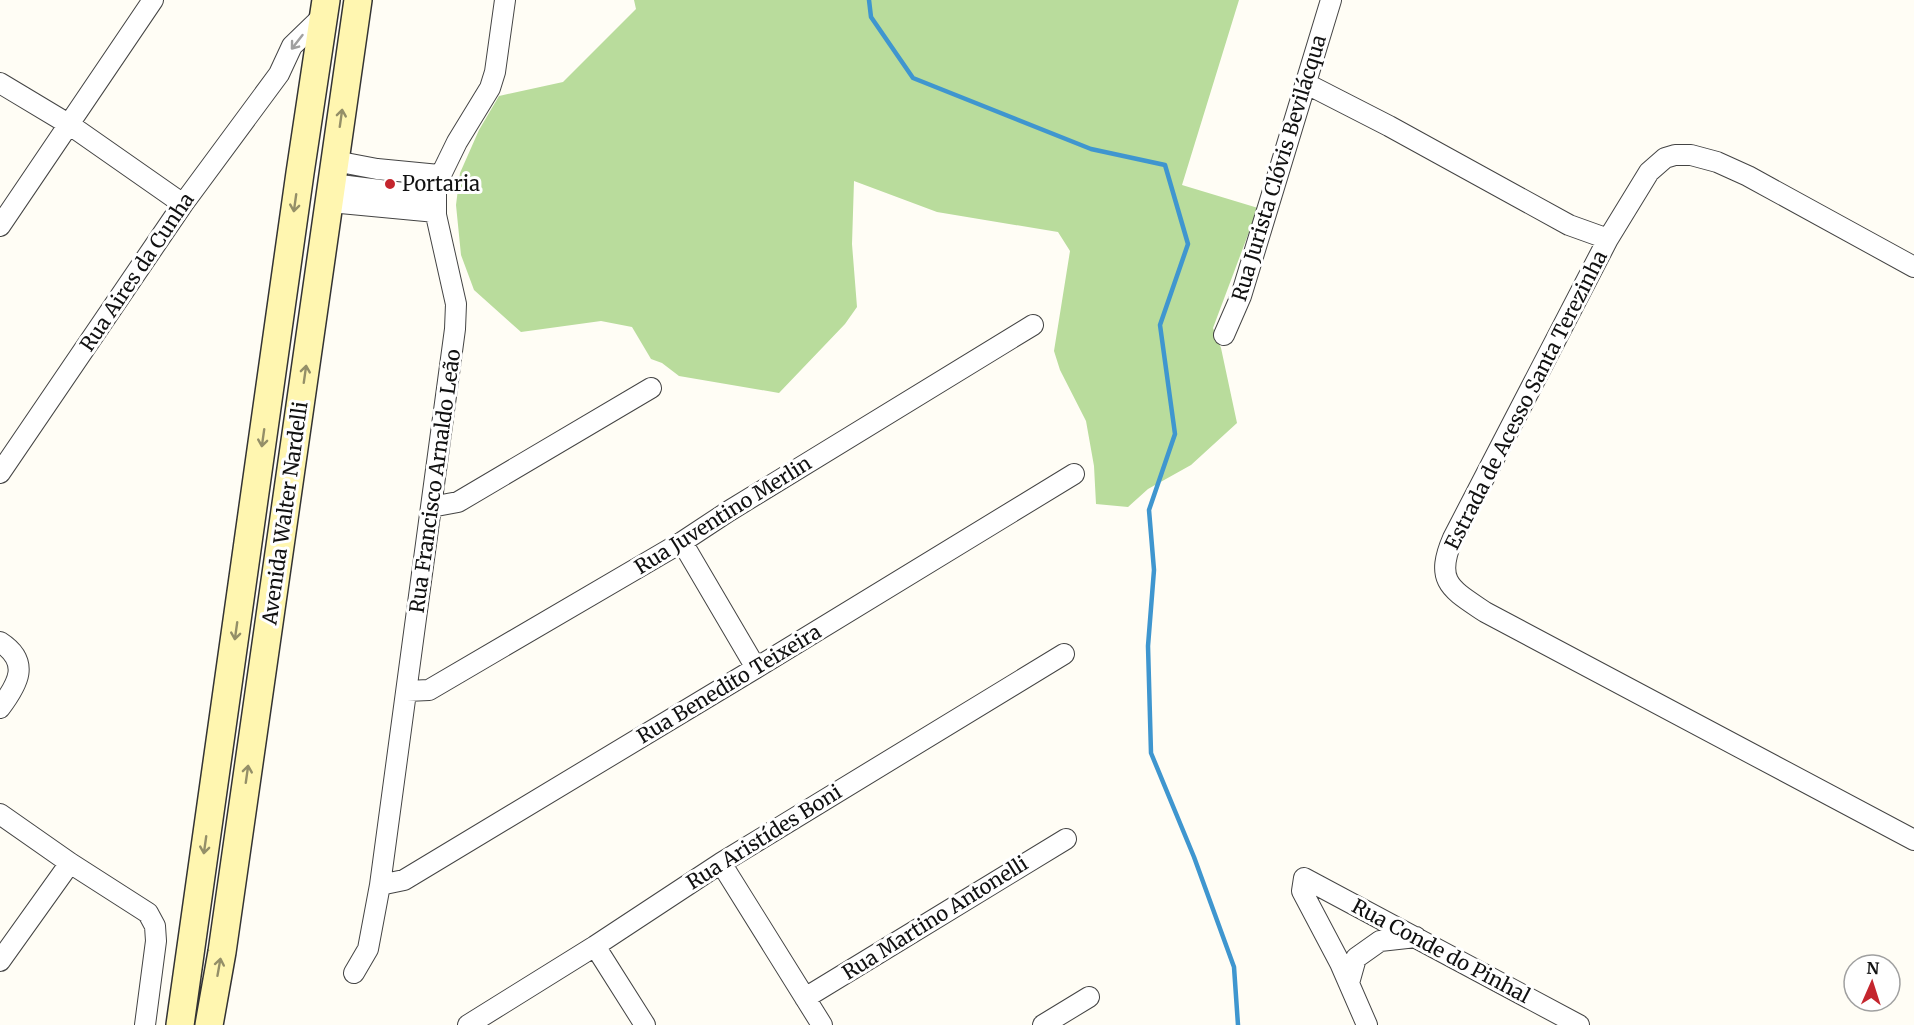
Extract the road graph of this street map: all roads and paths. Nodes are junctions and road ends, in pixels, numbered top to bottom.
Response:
1 (153, 0) edge
2 (358, 0) edge
3 (505, 0) edge
4 (1331, 0) edge
5 (325, 8) edge
6 (315, 71) junction
7 (279, 74) junction
8 (0, 83) edge
9 (1305, 83) junction
10 (308, 117) junction
11 (70, 125) junction
12 (333, 182) junction
13 (436, 194) junction
14 (183, 204) junction
15 (0, 226) edge
16 (1608, 239) junction
17 (1914, 267) edge
18 (1033, 325) dead end
19 (1224, 335) dead end
20 (651, 388) dead end
21 (0, 473) edge
22 (1074, 474) dead end
23 (431, 507) junction
24 (682, 542) junction
25 (5, 645) edge
26 (1064, 654) dead end
27 (756, 668) junction
28 (407, 691) junction
29 (0, 708) edge
30 (0, 814) edge
31 (1066, 839) dead end
32 (1914, 840) edge
33 (70, 863) junction
34 (721, 863) junction
35 (380, 885) junction
36 (1416, 937) junction
37 (595, 946) junction
38 (0, 960) edge
39 (354, 973) dead end
40 (1350, 983) junction
41 (1089, 997) dead end
42 (805, 998) junction
43 (145, 1025) edge
44 (180, 1025) edge
45 (209, 1025) edge
46 (468, 1025) edge
47 (645, 1025) edge
48 (822, 1025) edge
49 (1043, 1025) edge
50 (1367, 1025) edge
51 (1579, 1025) edge

1 - 11 street
12 -> 2 street, Avenida Walter Nardelli
3 - 13 street
4 - 9 street, Rua Jurista Clóvis Bevilácqua
5 - 6 street, Avenida Walter Nardelli
5 -> 7 street, Rua Aires da Cunha
6 - 7 street
6 - 10 street, Avenida Walter Nardelli
7 - 14 street, Rua Aires da Cunha
8 - 11 street
9 - 16 street
9 - 19 street, Rua Jurista Clóvis Bevilácqua
10 - 12 street
10 -> 44 street, Avenida Walter Nardelli
11 - 14 street
11 - 15 street
12 - 13 street
12 - 13 street
45 -> 12 street, Avenida Walter Nardelli
13 - 23 street, Rua Francisco Arnaldo Leão
14 - 21 street, Rua Aires da Cunha
16 - 17 street, Estrada de Acesso Santa Terezinha
16 - 32 street, Estrada de Acesso Santa Terezinha
18 - 24 street, Rua Juventino Merlin
20 - 23 street
22 - 27 street, Rua Benedito Teixeira
23 - 28 street, Rua Francisco Arnaldo Leão
24 - 27 street
24 - 28 street, Rua Juventino Merlin
25 - 29 street
26 - 34 street, Rua Aristídes Boni
27 - 35 street, Rua Benedito Teixeira
28 - 35 street, Rua Francisco Arnaldo Leão
30 - 33 street
31 - 42 street, Rua Martino Antonelli
33 - 38 street
33 - 43 street
34 - 37 street, Rua Aristídes Boni
34 - 42 street
35 - 39 street, Rua Francisco Arnaldo Leão
36 - 40 street
36 - 40 street, Rua Conde do Pinhal
36 - 51 street, Rua Conde do Pinhal
37 - 46 street, Rua Aristídes Boni
37 - 47 street
40 - 50 street
41 - 49 street
42 - 48 street

